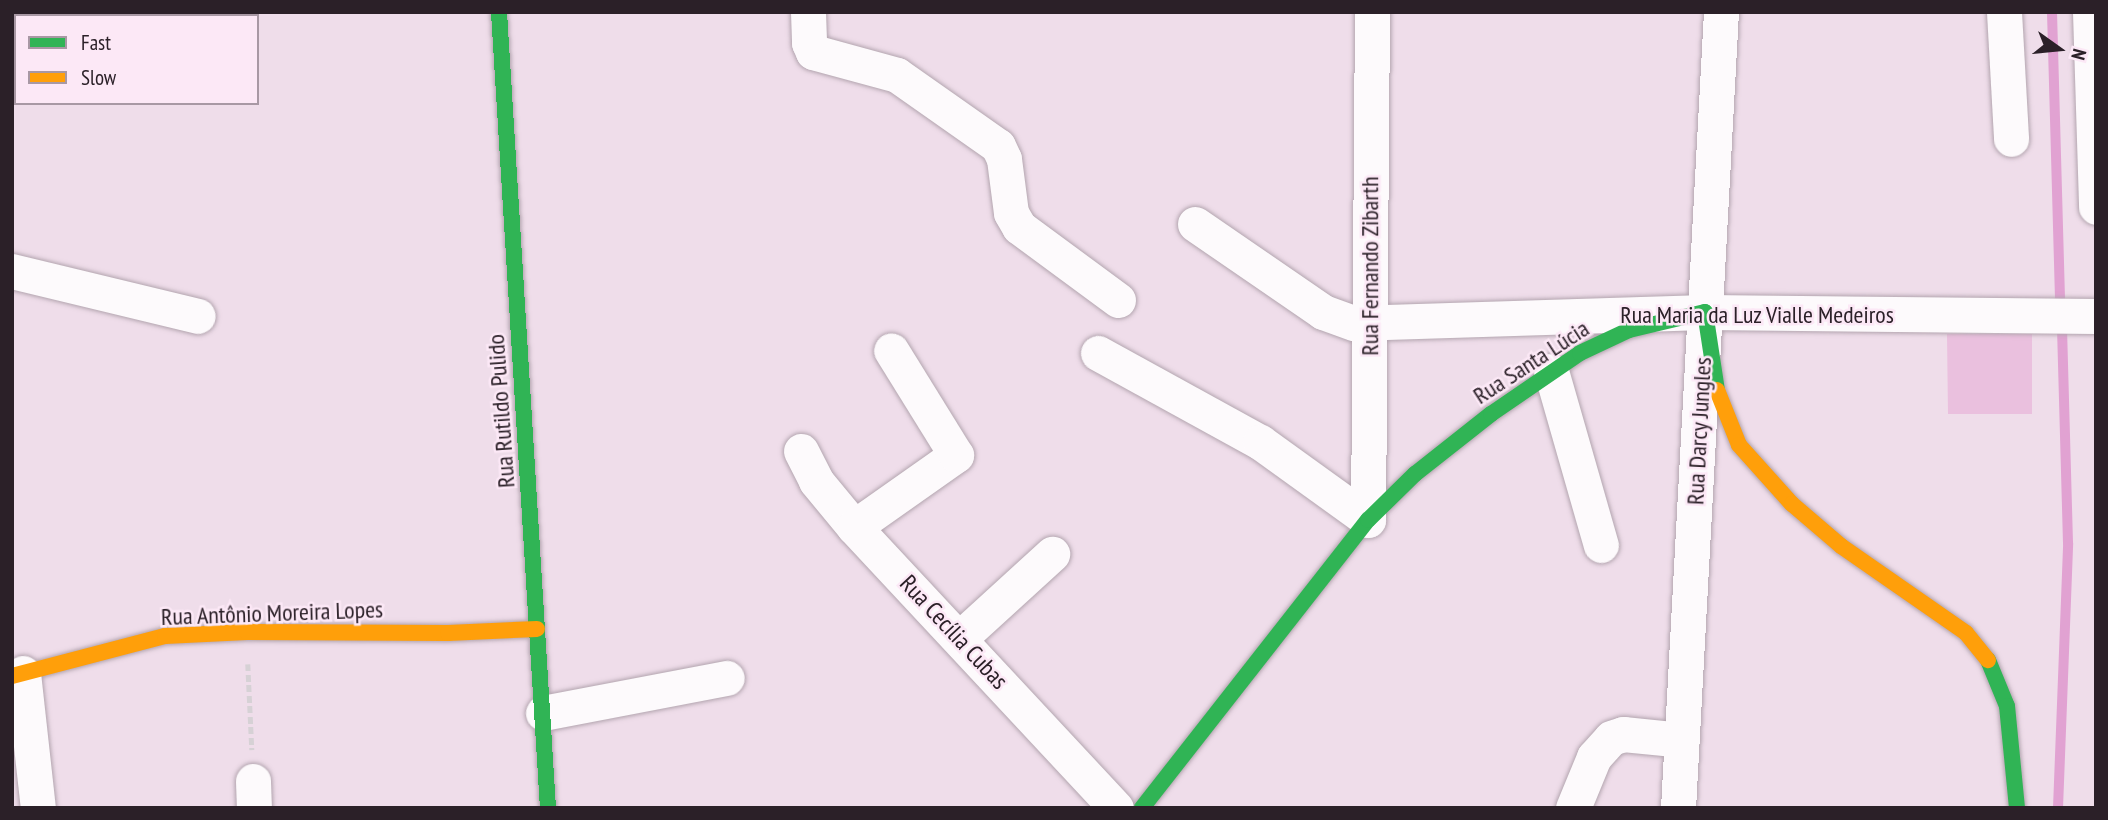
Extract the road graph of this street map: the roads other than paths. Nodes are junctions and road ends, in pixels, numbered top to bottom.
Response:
1 (499, 12) edge
2 (808, 12) edge
3 (1372, 12) edge
4 (1721, 12) edge
5 (2004, 12) edge
6 (2090, 12) edge
7 (2093, 102) edge
8 (2011, 139) dead end
9 (2096, 207) edge
10 (1195, 224) dead end
11 (12, 271) edge
12 (1118, 300) dead end
13 (1705, 312) junction
14 (198, 316) dead end
15 (2096, 316) edge
16 (1369, 323) junction
17 (891, 350) dead end
18 (1098, 352) dead end
19 (1551, 371) junction
20 (801, 451) dead end
21 (1368, 520) junction
22 (854, 527) junction
23 (1601, 545) dead end
24 (1052, 554) dead end
25 (537, 628) junction
26 (960, 638) junction
27 (18, 674) edge
28 (727, 678) dead end
29 (542, 713) junction
30 (1682, 740) junction
31 (38, 808) edge
32 (548, 808) edge
33 (1116, 808) edge
34 (1142, 808) edge
35 (1573, 808) edge
36 (1678, 808) edge
37 (2017, 808) edge

1 - 25 street, Rua Rutildo Pulido
2 - 12 street
3 - 16 street, Rua Fernando Zibarth
4 - 13 street, Rua Darcy Jungles
5 - 8 street
6 - 7 street
7 - 9 street
10 - 16 street, Rua Maria da Luz Vialle Medeiros
11 - 14 street
13 - 15 street, Rua Maria da Luz Vialle Medeiros
13 - 16 street, Rua Maria da Luz Vialle Medeiros
13 - 19 street, Rua Santa Lúcia
13 - 30 street, Rua Darcy Jungles
13 - 37 street
16 - 21 street, Rua Fernando Zibarth
17 - 22 street
18 - 21 street
19 - 21 street, Rua Santa Lúcia
19 - 23 street
20 - 22 street, Rua Cecília Cubas
21 - 34 street, Rua Santa Lúcia
22 - 26 street, Rua Cecília Cubas
24 - 26 street
25 - 27 street, Rua Antônio Moreira Lopes
25 - 29 street, Rua Rutildo Pulido
26 - 33 street, Rua Cecília Cubas
27 - 31 street
28 - 29 street
29 - 32 street, Rua Rutildo Pulido
30 - 35 street
30 - 36 street, Rua Darcy Jungles

